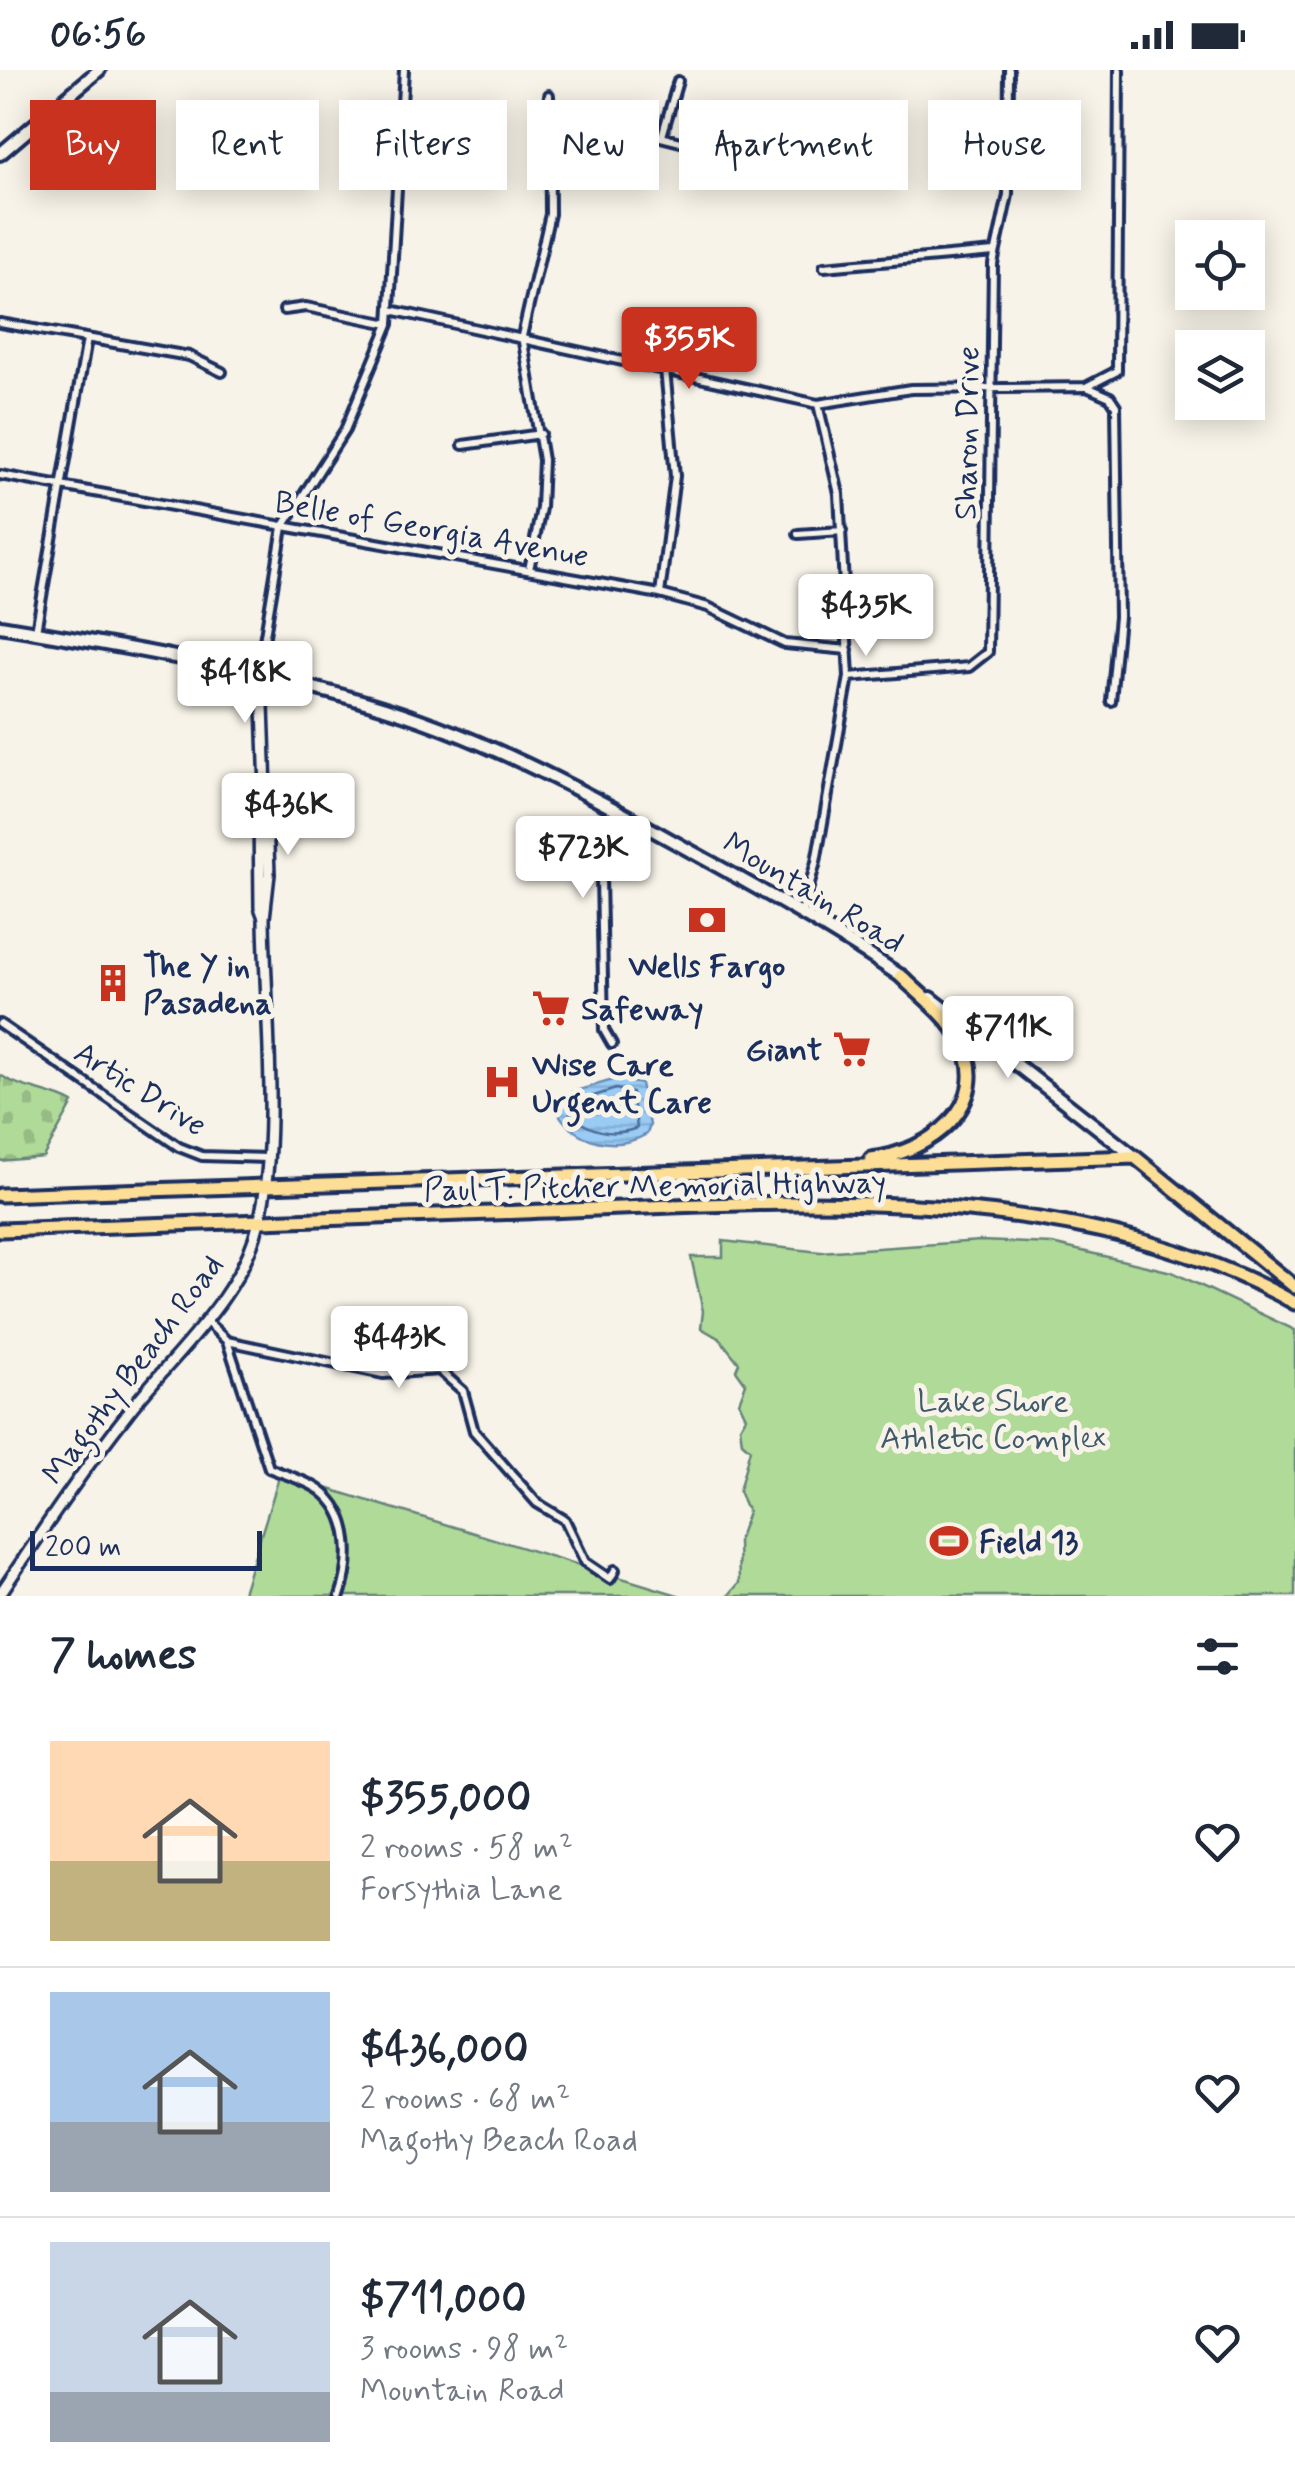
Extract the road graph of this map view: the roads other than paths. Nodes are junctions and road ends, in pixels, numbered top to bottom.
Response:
1 (99, 70) edge
2 (404, 70) edge
3 (1009, 70) edge
4 (1120, 70) edge
5 (678, 81) dead end
6 (549, 95) dead end
7 (549, 100) edge
8 (659, 135) edge
9 (662, 136) junction
10 (679, 140) edge
11 (0, 154) edge
12 (550, 190) edge
13 (994, 252) junction
14 (824, 268) dead end
15 (284, 310) dead end
16 (392, 310) junction
17 (0, 323) edge
18 (389, 324) junction
19 (522, 336) junction
20 (87, 339) junction
21 (665, 369) junction
22 (222, 372) dead end
23 (992, 386) junction
24 (1086, 387) junction
25 (818, 404) junction
26 (540, 434) junction
27 (462, 445) dead end
28 (0, 475) edge
29 (61, 486) junction
30 (283, 527) junction
31 (842, 531) junction
32 (798, 534) dead end
33 (529, 570) junction
34 (660, 594) junction
35 (0, 626) edge
36 (36, 632) junction
37 (848, 650) junction
38 (849, 677) junction
39 (262, 678) junction
40 (1112, 702) dead end
41 (626, 815) junction
42 (802, 912) junction
43 (901, 976) junction
44 (0, 1024) edge
45 (612, 1044) dead end
46 (268, 1158) junction
47 (1135, 1158) junction
48 (775, 1168) junction
49 (266, 1187) junction
50 (0, 1195) edge
51 (260, 1222) junction
52 (0, 1230) edge
53 (1295, 1287) edge
54 (1295, 1303) edge
55 (207, 1322) junction
56 (227, 1341) junction
57 (615, 1570) dead end
58 (0, 1594) edge
59 (340, 1596) edge

1 - 11 main road
2 - 16 street
3 - 13 street, Sharon Drive
4 - 24 street
5 - 9 street
6 - 7 street
8 - 9 street
9 - 10 street
12 - 19 street
13 - 14 street
13 - 23 street, Sharon Drive
15 - 18 street
16 - 18 street
16 - 19 street
17 - 20 street
18 - 30 street
19 - 21 street
19 - 26 street
20 - 22 street
20 - 29 street
21 - 25 street
21 - 34 street
23 - 24 street
23 - 25 street
23 - 38 street, Sharon Drive
24 - 40 street
25 - 31 street
26 - 27 street
26 - 33 street
28 - 29 street, Belle of Georgia Avenue
29 - 30 street, Belle of Georgia Avenue
29 - 36 street
30 - 33 street, Belle of Georgia Avenue
30 - 39 street
31 - 32 street
31 - 37 street
33 - 34 street, Belle of Georgia Avenue
34 - 37 street, Belle of Georgia Avenue
35 - 36 main road, Mountain Road
36 - 39 main road, Mountain Road
37 - 38 street
38 - 42 street
39 - 41 main road, Mountain Road
39 - 46 street, Magothy Beach Road
41 - 42 main road, Mountain Road
41 - 45 street
42 - 43 main road, Mountain Road
43 - 47 main road, Mountain Road
43 - 48 main road
44 - 46 street, Artic Drive
46 - 49 street, Magothy Beach Road
47 - 48 main road, Paul T. Pitcher Memorial Highway
47 - 53 main road, Mountain Road
48 - 49 main road, Paul T. Pitcher Memorial Highway
49 - 50 main road, Paul T. Pitcher Memorial Highway
49 - 51 street, Magothy Beach Road
51 - 52 main road, Paul T. Pitcher Memorial Highway
51 - 54 main road, Paul T. Pitcher Memorial Highway
51 - 55 street, Magothy Beach Road
55 - 56 street
55 - 58 street, Magothy Beach Road
56 - 57 street
56 - 59 street

